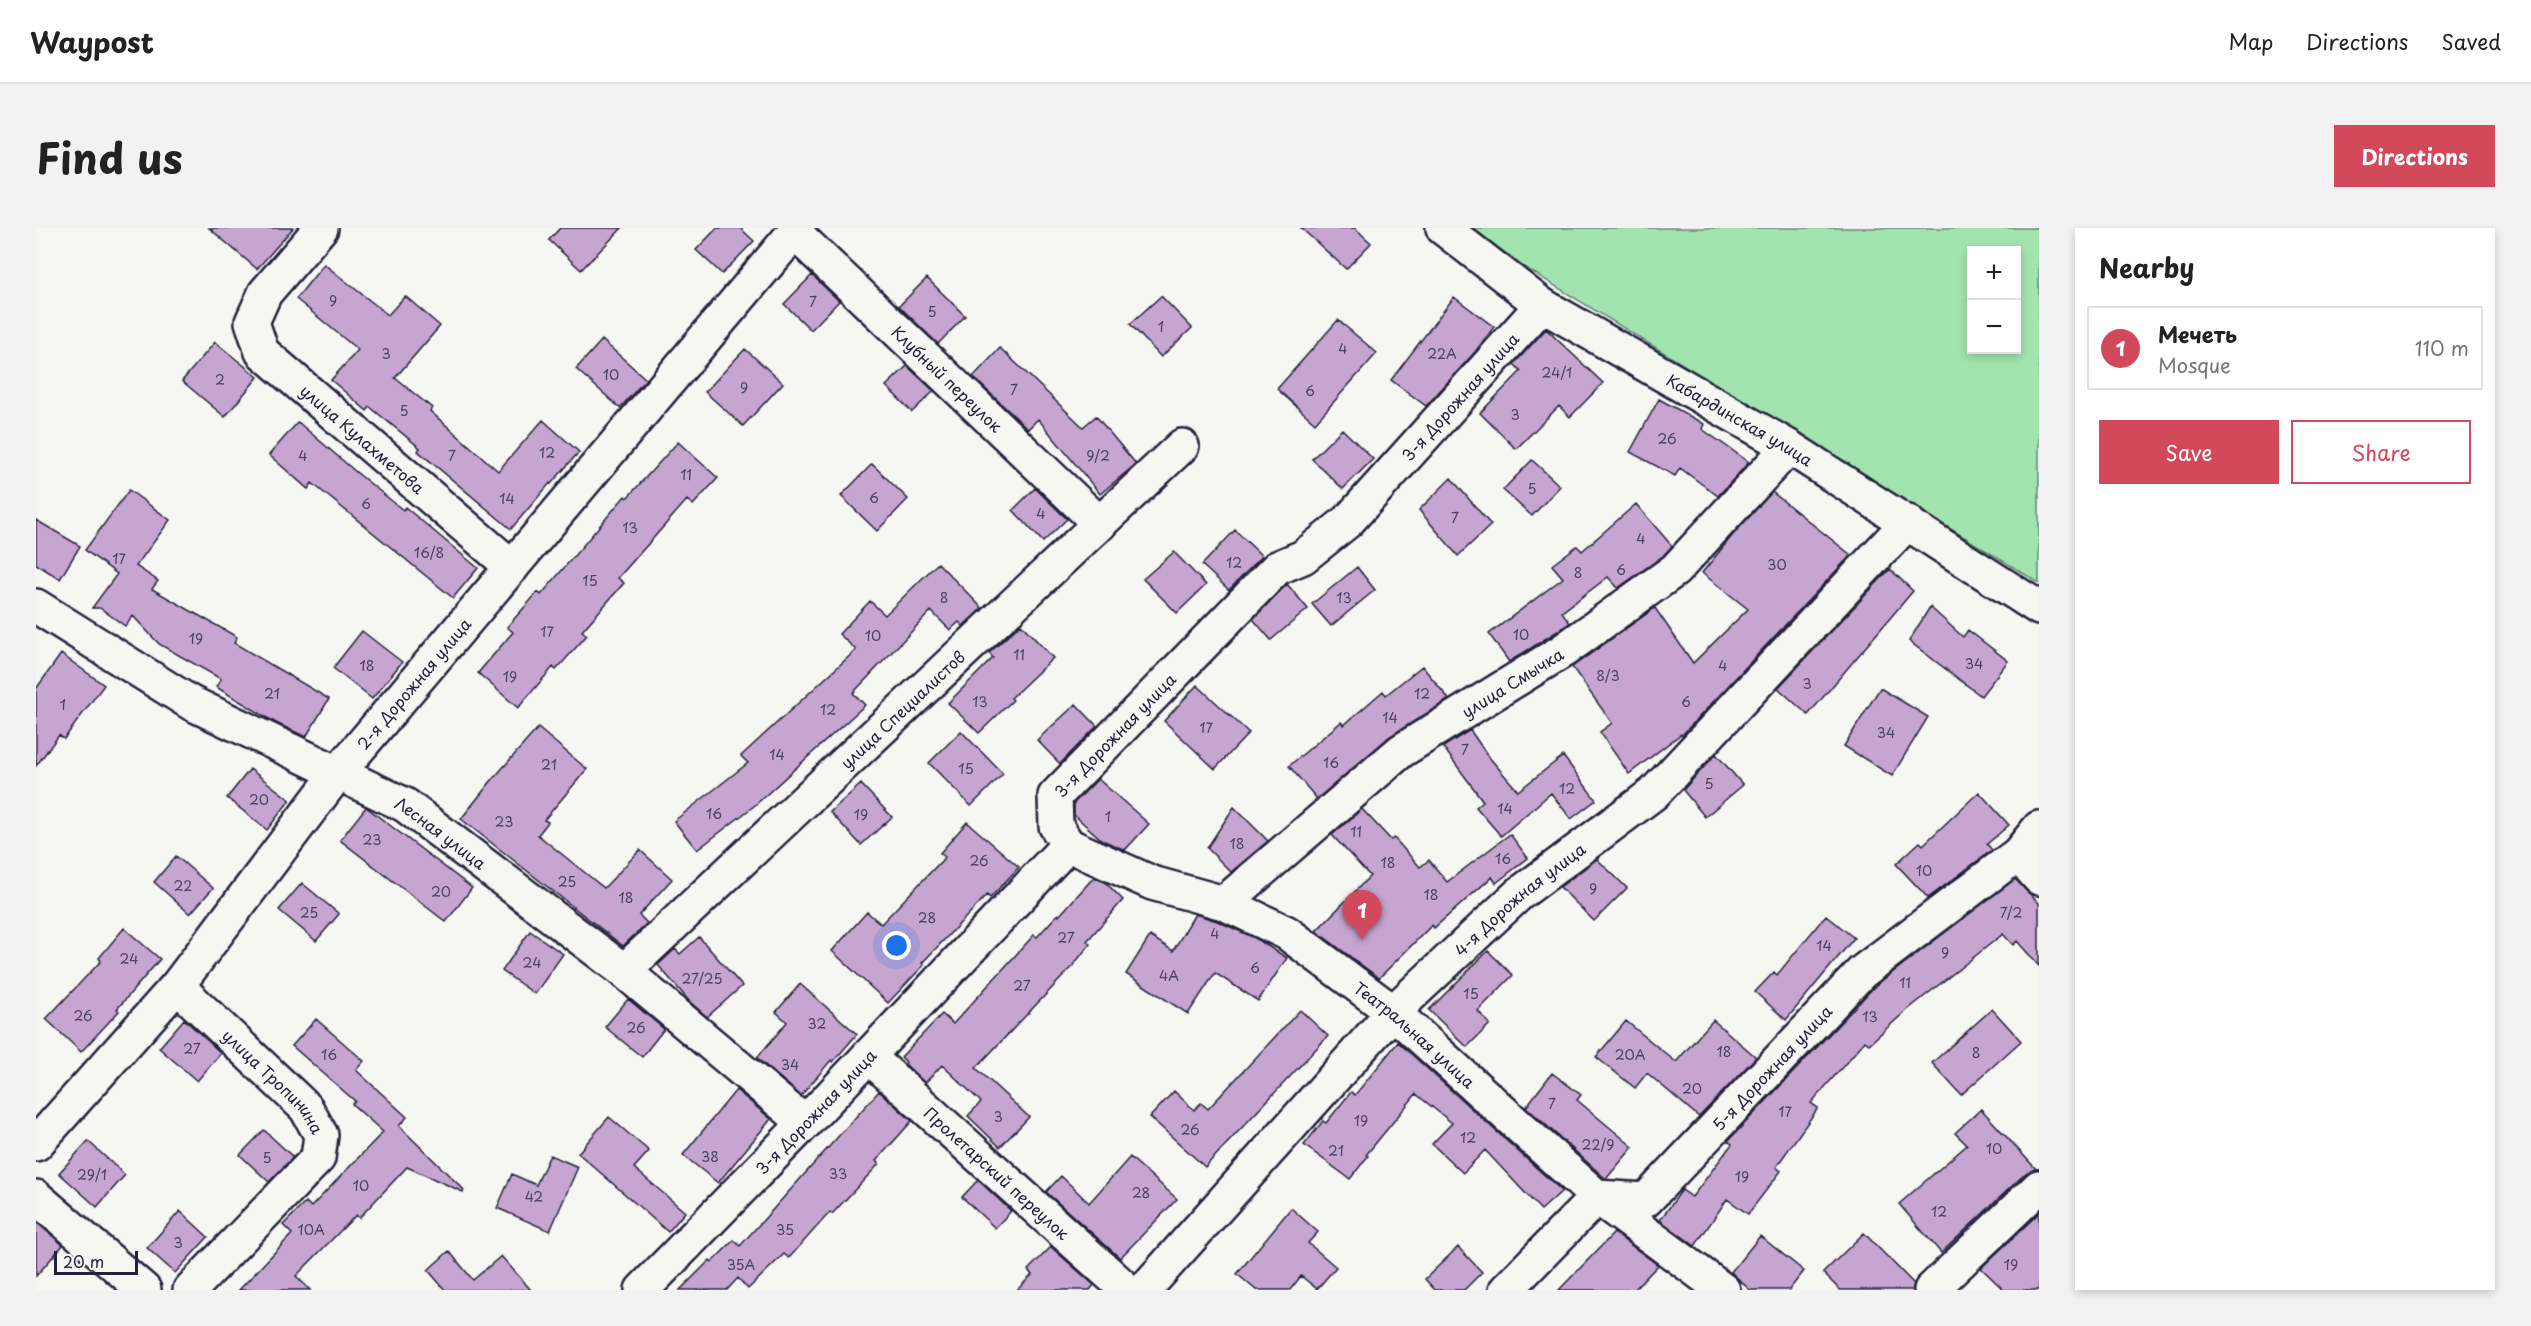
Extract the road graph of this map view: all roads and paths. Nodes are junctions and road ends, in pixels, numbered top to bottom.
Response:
1 (321, 228) edge
2 (1443, 228) edge
3 (796, 230) edge
4 (1542, 305) junction
5 (1182, 446) dead end
6 (1789, 447) junction
7 (1908, 522) junction
8 (1100, 524) junction
9 (512, 567) junction
10 (2039, 608) edge
11 (41, 618) edge
12 (337, 774) junction
13 (2039, 828) edge
14 (1068, 845) junction
15 (2028, 866) edge
16 (1224, 903) junction
17 (624, 971) junction
18 (177, 986) junction
19 (1393, 1012) junction
20 (868, 1056) junction
21 (804, 1123) junction
22 (36, 1144) edge
23 (2039, 1187) edge
24 (36, 1197) edge
25 (1597, 1197) junction
26 (144, 1290) edge
27 (190, 1290) edge
28 (642, 1290) edge
29 (1127, 1290) edge
30 (1144, 1290) edge
31 (1506, 1290) edge
32 (1723, 1290) edge
33 (1930, 1290) edge

1 - 9 street, улица Кулахметова
2 - 4 street, Кабардинская улица
3 - 8 street, Клубный переулок
3 - 9 street, 2-я Дорожная улица
4 - 6 street, Кабардинская улица
4 - 14 street, 3-я Дорожная улица
5 - 8 street, улица Специалистов
6 - 7 street, Кабардинская улица
6 - 16 street, улица Смычка
7 - 10 street, Кабардинская улица
7 - 19 street, 4-я Дорожная улица
8 - 17 street, улица Специалистов
9 - 12 street, 2-я Дорожная улица
11 - 12 street, Лесная улица
12 - 17 street, Лесная улица
12 - 18 street, 2-я Дорожная улица
13 - 15 street, 5-я Дорожная улица
14 - 16 street, Театральная улица
14 - 20 street, 3-я Дорожная улица
15 - 25 street, 5-я Дорожная улица
16 - 19 street, Театральная улица
17 - 21 street, Лесная улица
18 - 22 street, 2-я Дорожная улица
18 - 27 street, улица Тропинина
19 - 25 street, Театральная улица
19 - 30 street, 4-я Дорожная улица
20 - 21 street, 3-я Дорожная улица
20 - 29 street, Пролетарский переулок
21 - 28 street, 3-я Дорожная улица
23 - 33 street
24 - 26 street
25 - 31 street
25 - 32 street, Театральная улица

